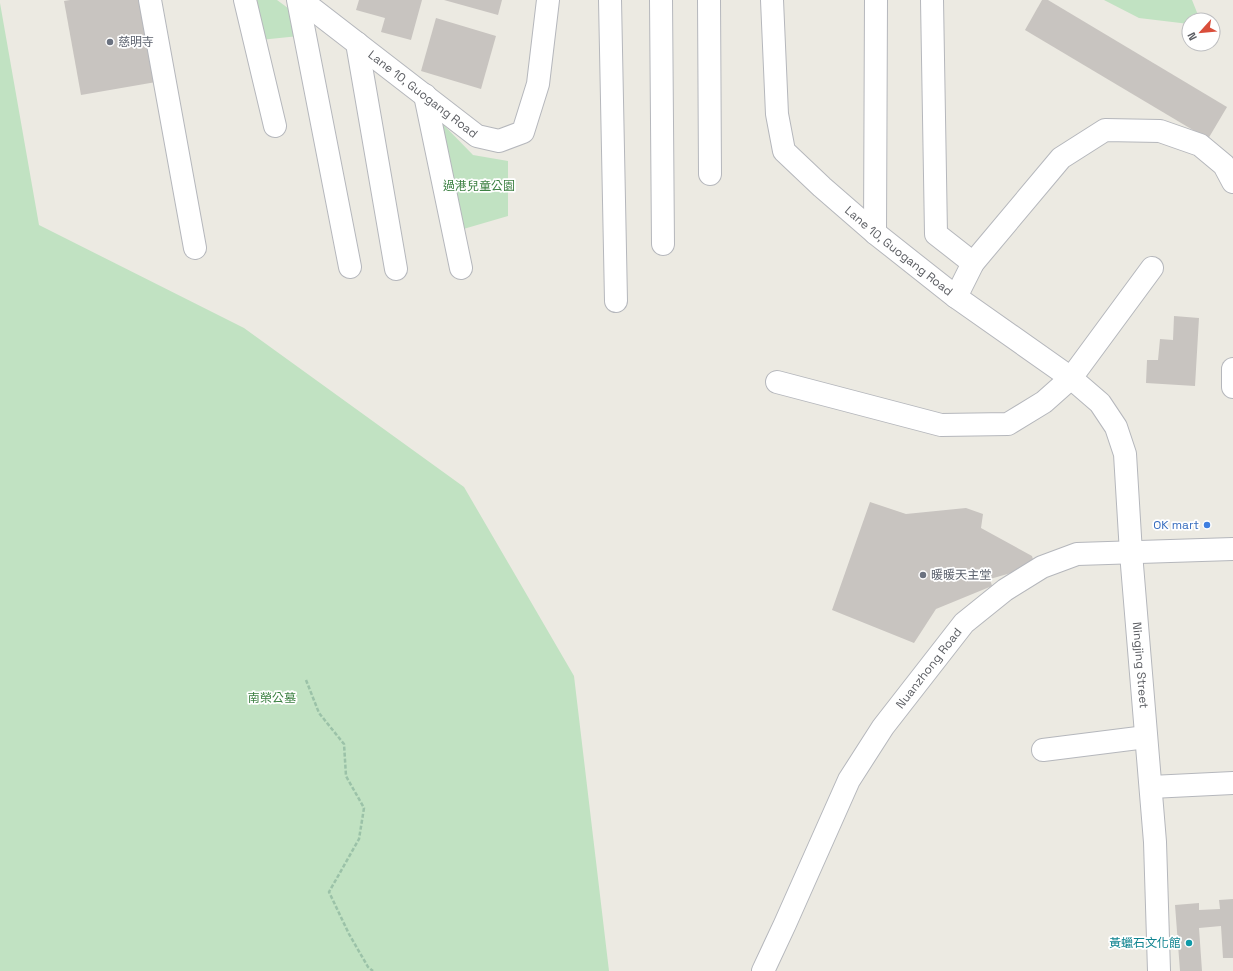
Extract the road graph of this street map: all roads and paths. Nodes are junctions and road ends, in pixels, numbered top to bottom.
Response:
1 (150, 0) edge
2 (245, 0) edge
3 (299, 0) edge
4 (548, 0) edge
5 (610, 0) edge
6 (661, 0) edge
7 (709, 0) edge
8 (772, 0) edge
9 (876, 0) edge
10 (932, 0) edge
11 (357, 43) junction
12 (425, 95) junction
13 (275, 126) dead end
14 (710, 174) dead end
15 (1233, 182) edge
16 (875, 233) junction
17 (663, 244) dead end
18 (195, 248) dead end
19 (973, 263) junction
20 (350, 267) dead end
21 (396, 268) dead end
22 (461, 268) dead end
23 (1152, 268) dead end
24 (956, 297) junction
25 (616, 300) dead end
26 (1233, 370) edge
27 (1071, 378) junction
28 (777, 382) dead end
29 (1233, 387) edge
30 (1233, 549) edge
31 (1131, 553) junction
32 (306, 680) dead end
33 (1146, 737) junction
34 (1043, 750) dead end
35 (1233, 783) edge
36 (1151, 787) junction
37 (373, 971) edge
38 (763, 971) edge
39 (1159, 971) edge

1 - 18 street
2 - 13 street
3 - 11 street, Lane 10, Guogang Road
3 - 20 street
4 - 12 street, Lane 10, Guogang Road
5 - 25 street
6 - 17 street
7 - 14 street
8 - 16 street, Lane 10, Guogang Road
9 - 16 street
10 - 19 street
11 - 12 street, Lane 10, Guogang Road
11 - 21 street
12 - 22 street
15 - 19 street, Lane 10, Guogang Road
16 - 24 street, Lane 10, Guogang Road
19 - 24 street, Lane 10, Guogang Road
23 - 27 street
24 - 27 street, Ningjing Street
26 - 29 street
27 - 28 street
27 - 31 street, Ningjing Street
30 - 31 street, Nuanzhong Road
31 - 33 street, Ningjing Street
31 - 38 street, Nuanzhong Road
32 - 37 path
33 - 34 street
33 - 36 street, Ningjing Street
35 - 36 street
36 - 39 street, Ningjing Street

